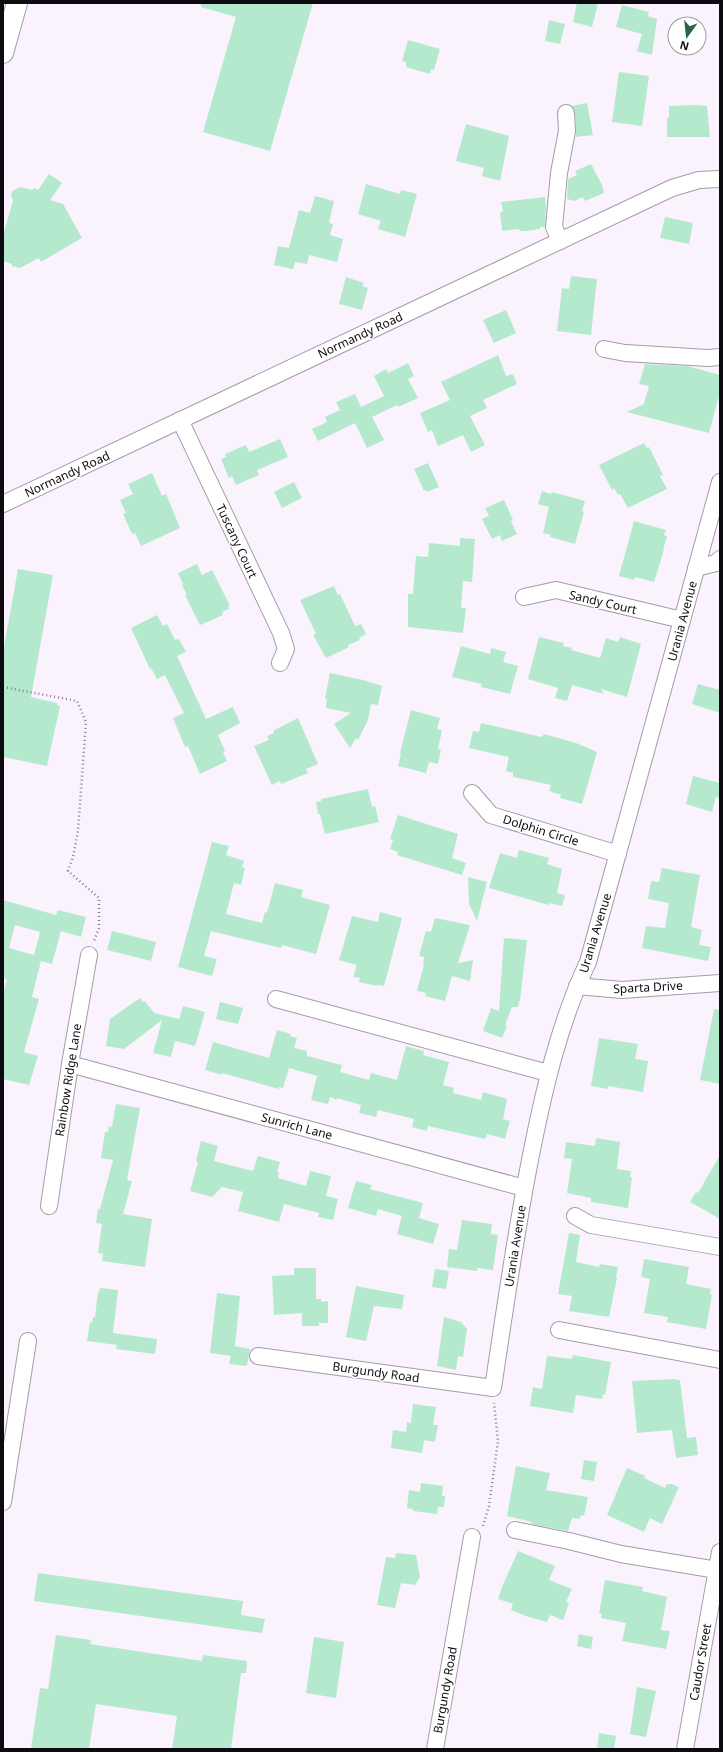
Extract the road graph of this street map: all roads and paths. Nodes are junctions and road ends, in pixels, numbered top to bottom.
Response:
1 (16, 3) edge
2 (3, 53) edge
3 (566, 113) dead end
4 (720, 179) edge
5 (560, 241) junction
6 (604, 349) dead end
7 (720, 357) edge
8 (180, 420) junction
9 (720, 482) edge
10 (3, 504) edge
11 (720, 559) edge
12 (696, 568) junction
13 (524, 597) dead end
14 (682, 620) junction
15 (280, 662) dead end
16 (3, 687) edge
17 (472, 793) dead end
18 (618, 854) junction
19 (89, 954) joint
20 (720, 983) edge
21 (577, 986) junction
22 (276, 999) dead end
23 (70, 1064) junction
24 (548, 1073) junction
25 (524, 1188) junction
26 (49, 1206) dead end
27 (576, 1216) dead end
28 (720, 1247) edge
29 (559, 1330) dead end
30 (28, 1341) dead end
31 (258, 1356) dead end
32 (720, 1360) edge
33 (493, 1388) junction
34 (3, 1502) edge
35 (515, 1530) dead end
36 (472, 1537) joint
37 (720, 1552) edge
38 (717, 1570) junction
39 (435, 1749) edge
40 (685, 1749) edge

1 - 2 main road
3 - 5 street
4 - 5 street, Normandy Road
5 - 8 street, Normandy Road
6 - 7 street
8 - 10 street, Normandy Road
8 - 15 street, Tuscany Court
9 - 12 street, Urania Avenue
11 - 12 street
12 - 14 street, Urania Avenue
13 - 14 street, Sandy Court
14 - 18 street, Urania Avenue
16 - 19 path
17 - 18 street, Dolphin Circle
18 - 21 street, Urania Avenue
19 - 23 street, Rainbow Ridge Lane
20 - 21 street, Sparta Drive
21 - 24 street, Urania Avenue
22 - 24 street
23 - 25 street, Sunrich Lane
23 - 26 street, Rainbow Ridge Lane
24 - 25 street, Urania Avenue
25 - 33 street, Urania Avenue
27 - 28 street
29 - 32 street
30 - 34 street
31 - 33 street, Burgundy Road
33 - 36 path
35 - 38 street
36 - 39 street, Burgundy Road
37 - 38 street, Caudor Street
38 - 40 street, Caudor Street

